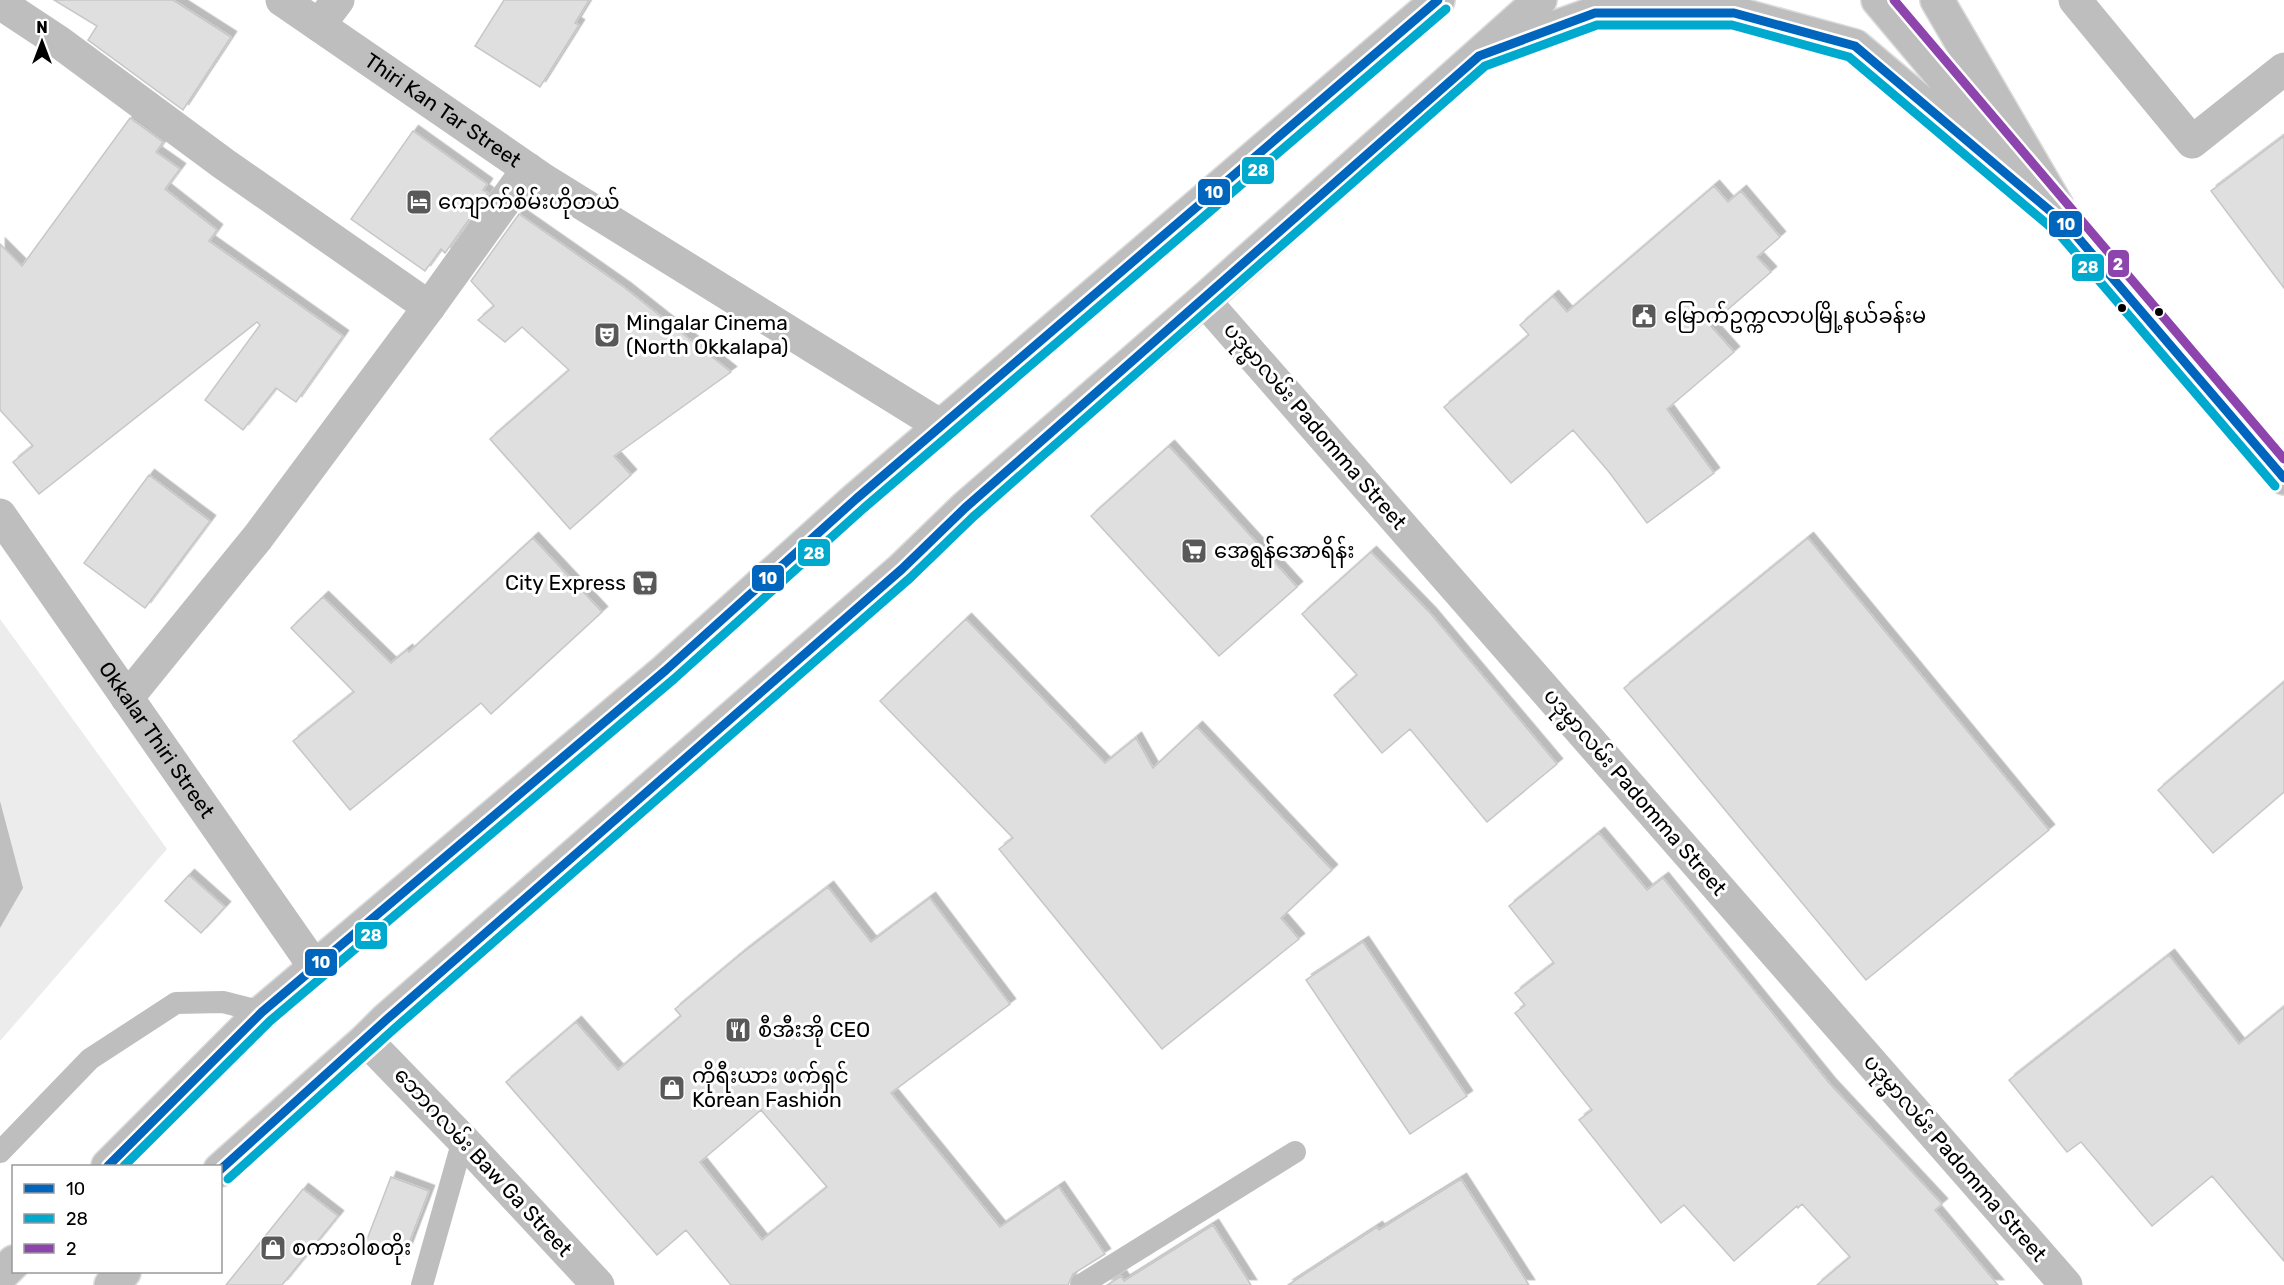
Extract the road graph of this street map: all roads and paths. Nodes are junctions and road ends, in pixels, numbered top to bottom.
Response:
1 (282, 0) edge
2 (1540, 0) edge
3 (1878, 0) edge
4 (1937, 0) edge
5 (2075, 0) edge
6 (1437, 1) edge
7 (0, 3) edge
8 (329, 13) edge
9 (1479, 56) junction
10 (2284, 69) edge
11 (528, 169) junction
12 (2068, 226) junction
13 (1204, 300) junction
14 (429, 307) junction
15 (931, 434) junction
16 (2284, 478) edge
17 (0, 515) edge
18 (127, 698) junction
19 (314, 966) junction
20 (262, 1012) junction
21 (366, 1041) junction
22 (463, 1140) junction
23 (0, 1152) edge
24 (1295, 1152) dead end
25 (110, 1165) edge
26 (222, 1168) edge
27 (12, 1265) edge
28 (123, 1273) edge
29 (0, 1276) edge
30 (111, 1285) edge
31 (422, 1285) edge
32 (598, 1285) edge
33 (1081, 1285) edge
34 (2066, 1285) edge

1 - 8 main road, Thiri Kan Tar Street
2 - 9 main road
3 - 12 main road
4 - 12 main road
5 - 10 main road
6 - 15 main road
7 - 14 main road
8 - 11 main road, Thiri Kan Tar Street
9 - 12 main road
9 - 13 main road
11 - 14 main road
11 - 15 main road, Thiri Kan Tar Street
12 - 16 main road
13 - 21 main road
13 - 34 main road, ပဒုမ္မာလမ်း Padomma Street
14 - 18 main road
15 - 19 main road
17 - 18 main road, Okkalar Thiri Street
18 - 19 main road, Okkalar Thiri Street
19 - 20 main road
20 - 23 lane
20 - 25 main road
21 - 22 main road, ဘောဂလမ်း Baw Ga Street
21 - 26 main road
22 - 31 lane
22 - 32 main road, ဘောဂလမ်း Baw Ga Street
24 - 33 lane
27 - 29 main road
28 - 30 main road

